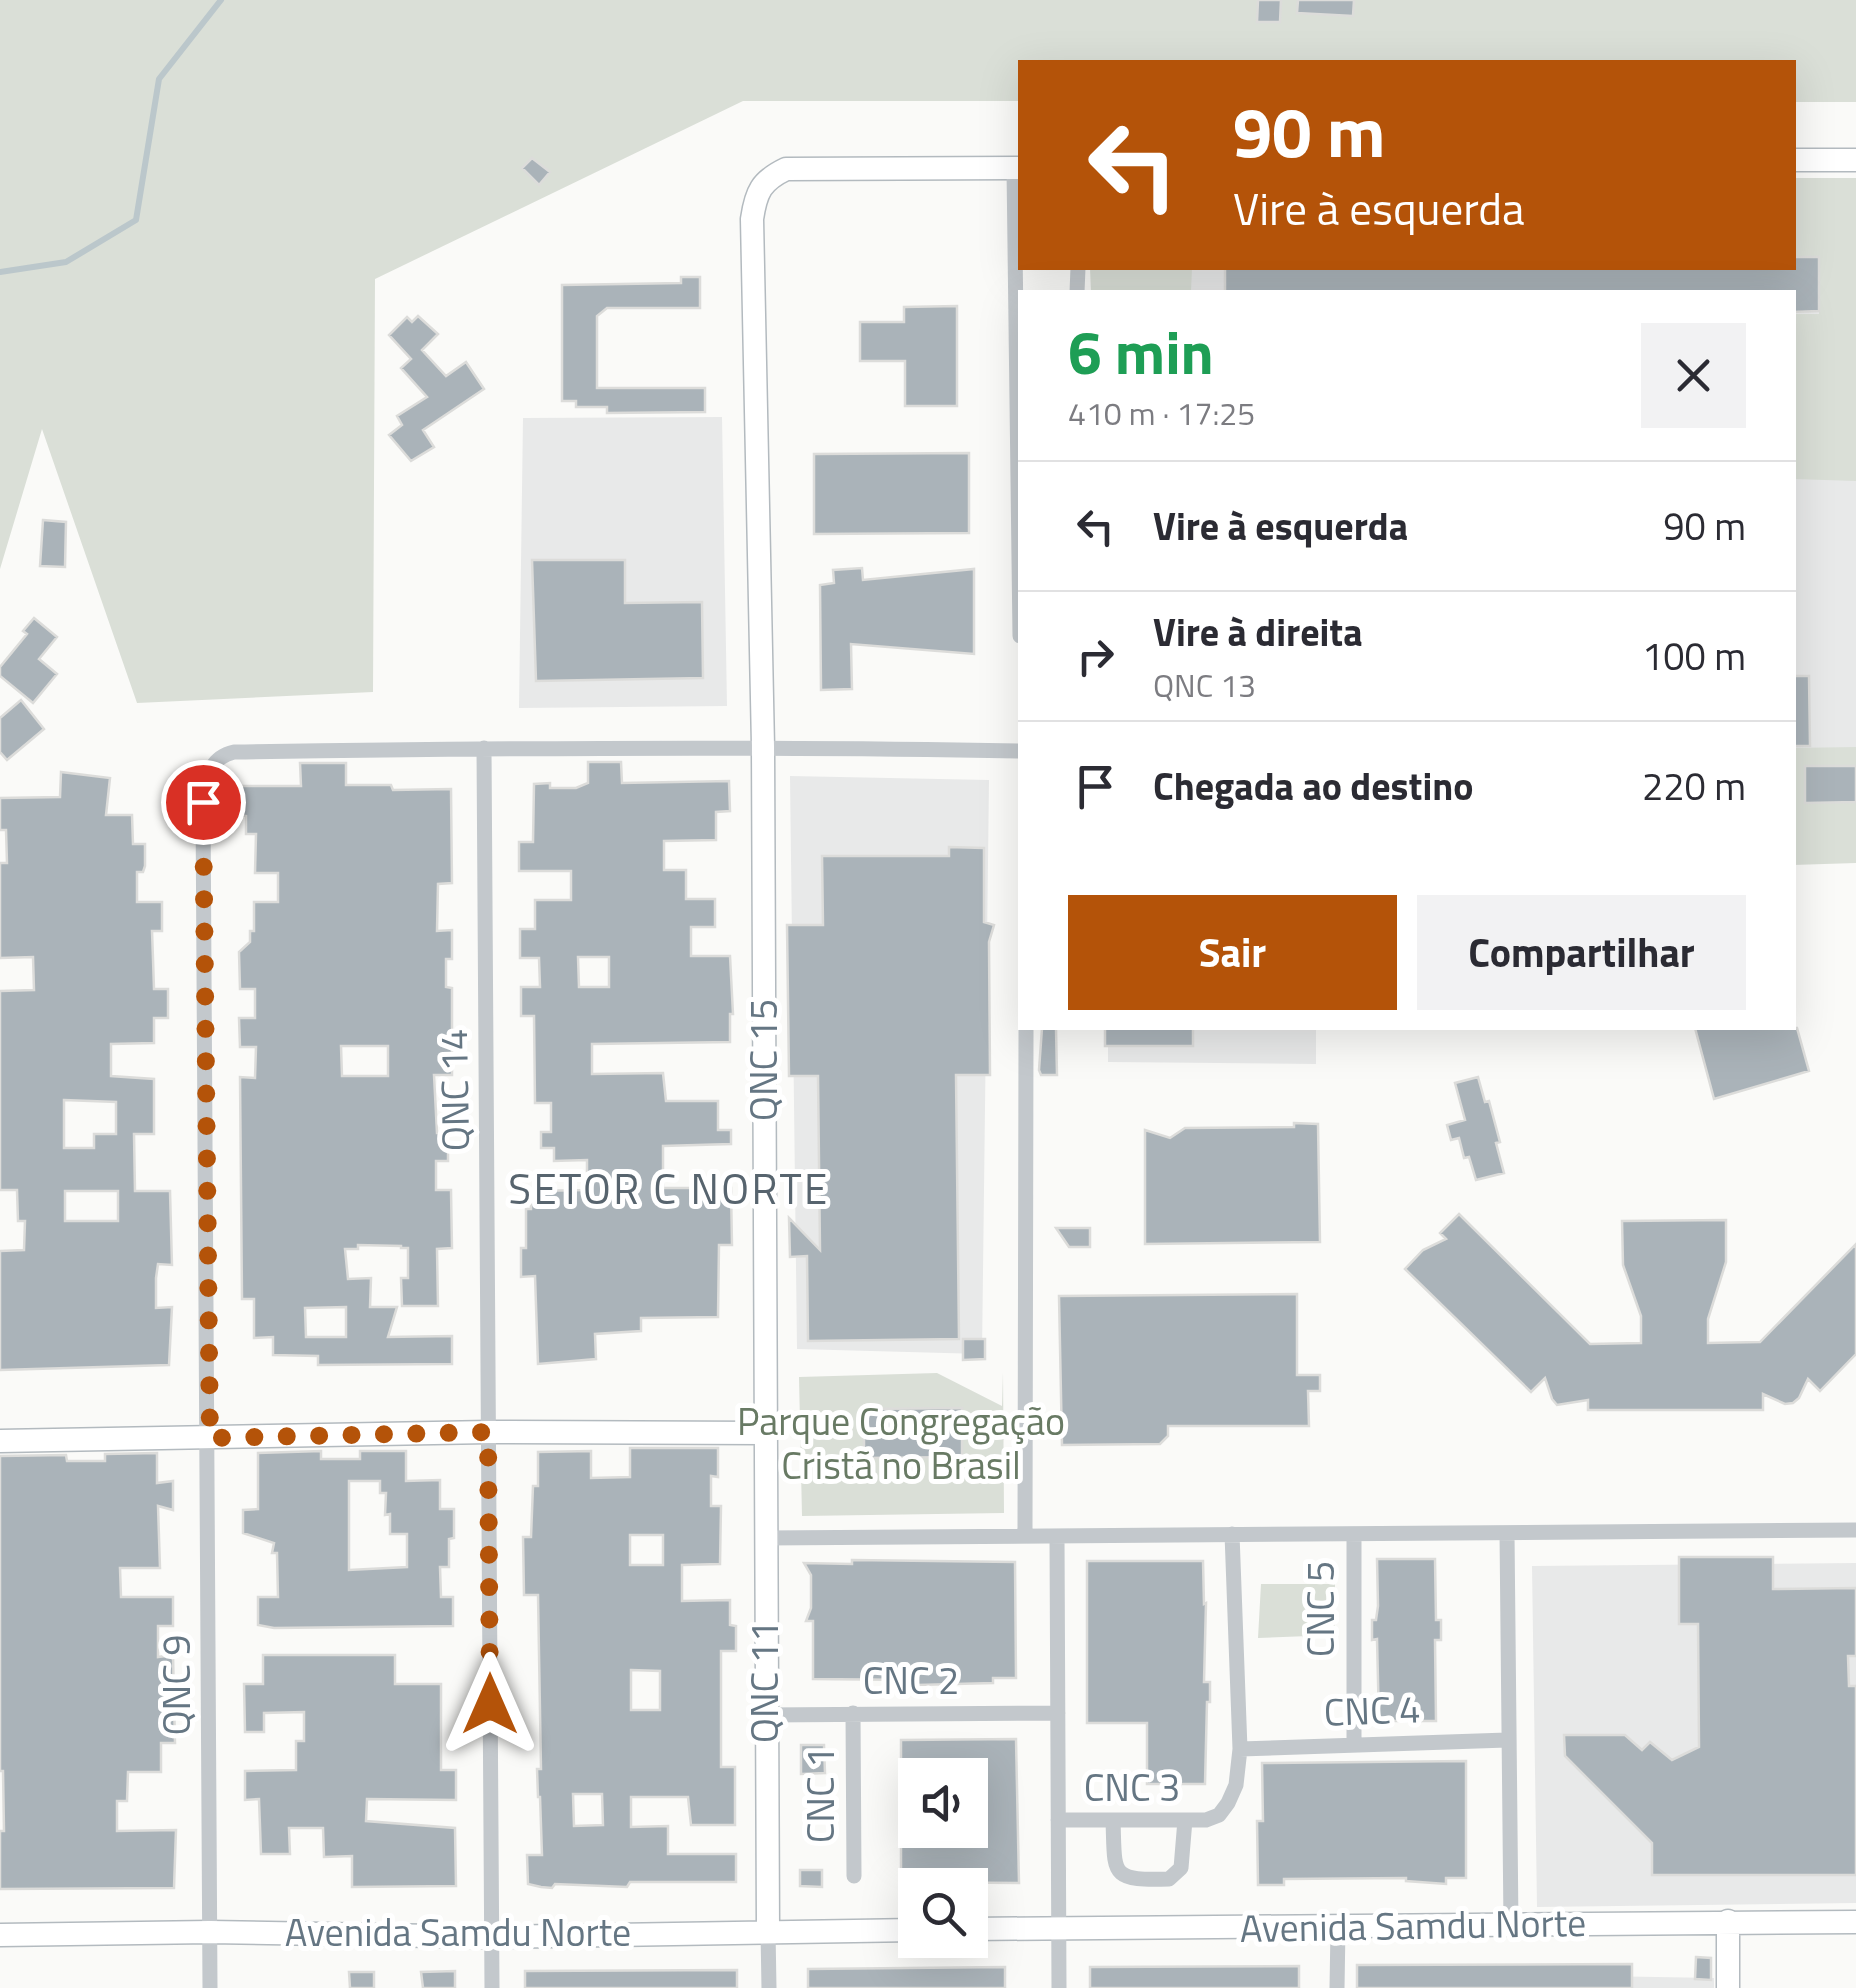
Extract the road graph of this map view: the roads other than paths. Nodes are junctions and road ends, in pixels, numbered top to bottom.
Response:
1 (1796, 160) edge
2 (1856, 160) edge
3 (1017, 168) edge
4 (1018, 549) edge
5 (763, 746) junction
6 (484, 748) junction
7 (1018, 750) edge
8 (1026, 1030) edge
9 (488, 1432) junction
10 (766, 1433) junction
11 (210, 1438) junction
12 (0, 1441) edge
13 (1856, 1530) edge
14 (1506, 1533) junction
15 (1232, 1534) junction
16 (1354, 1534) junction
17 (1025, 1536) junction
18 (1057, 1536) junction
19 (766, 1538) junction
20 (853, 1713) junction
21 (1058, 1713) junction
22 (765, 1715) junction
23 (1507, 1740) junction
24 (1354, 1744) junction
25 (1240, 1749) junction
26 (1058, 1820) junction
27 (1113, 1820) junction
28 (1184, 1820) junction
29 (854, 1876) dead end
30 (1728, 1922) junction
31 (1856, 1922) edge
32 (1511, 1925) junction
33 (1059, 1928) junction
34 (1338, 1928) junction
35 (988, 1929) edge
36 (898, 1930) edge
37 (768, 1931) junction
38 (210, 1932) junction
39 (0, 1935) edge
40 (492, 1937) junction
41 (210, 1988) edge
42 (492, 1988) edge
43 (769, 1988) edge
44 (1059, 1988) edge
45 (1337, 1988) edge
46 (1728, 1988) edge

1 - 2 street
3 - 4 street
3 - 5 street, QNC 15
5 - 6 street
5 - 7 street
5 - 10 street, QNC 15
6 - 9 street, QNC 14
6 - 11 street, QNC 9
8 - 17 street
9 - 10 street
9 - 11 street
9 - 40 street, QNC 14
10 - 19 street, QNC 11
11 - 12 street
11 - 38 street, QNC 9
13 - 14 street
14 - 16 street
14 - 23 street
15 - 16 street
15 - 18 street
15 - 25 street
16 - 24 street, CNC 5
17 - 18 street
17 - 19 street
18 - 21 street
19 - 22 street, QNC 11
20 - 21 street, CNC 2
20 - 22 street, CNC 2
20 - 29 street, CNC 1
21 - 26 street
22 - 37 street, QNC 11
23 - 24 street, CNC 4
23 - 32 street
24 - 25 street, CNC 4
25 - 28 street, CNC 3
26 - 27 street, CNC 3
26 - 33 street
27 - 28 street, CNC 3
27 - 28 street
30 - 31 street, Avenida Samdu Norte
30 - 32 street, Avenida Samdu Norte
30 - 46 street
32 - 34 street, Avenida Samdu Norte
33 - 34 street, Avenida Samdu Norte
33 - 35 street, Avenida Samdu Norte
33 - 44 street
34 - 45 street
36 - 37 street, Avenida Samdu Norte
37 - 40 street, Avenida Samdu Norte
37 - 43 street
38 - 39 street, Avenida Samdu Norte
38 - 40 street, Avenida Samdu Norte
38 - 41 street, QNC 9
40 - 42 street, QNC 14

